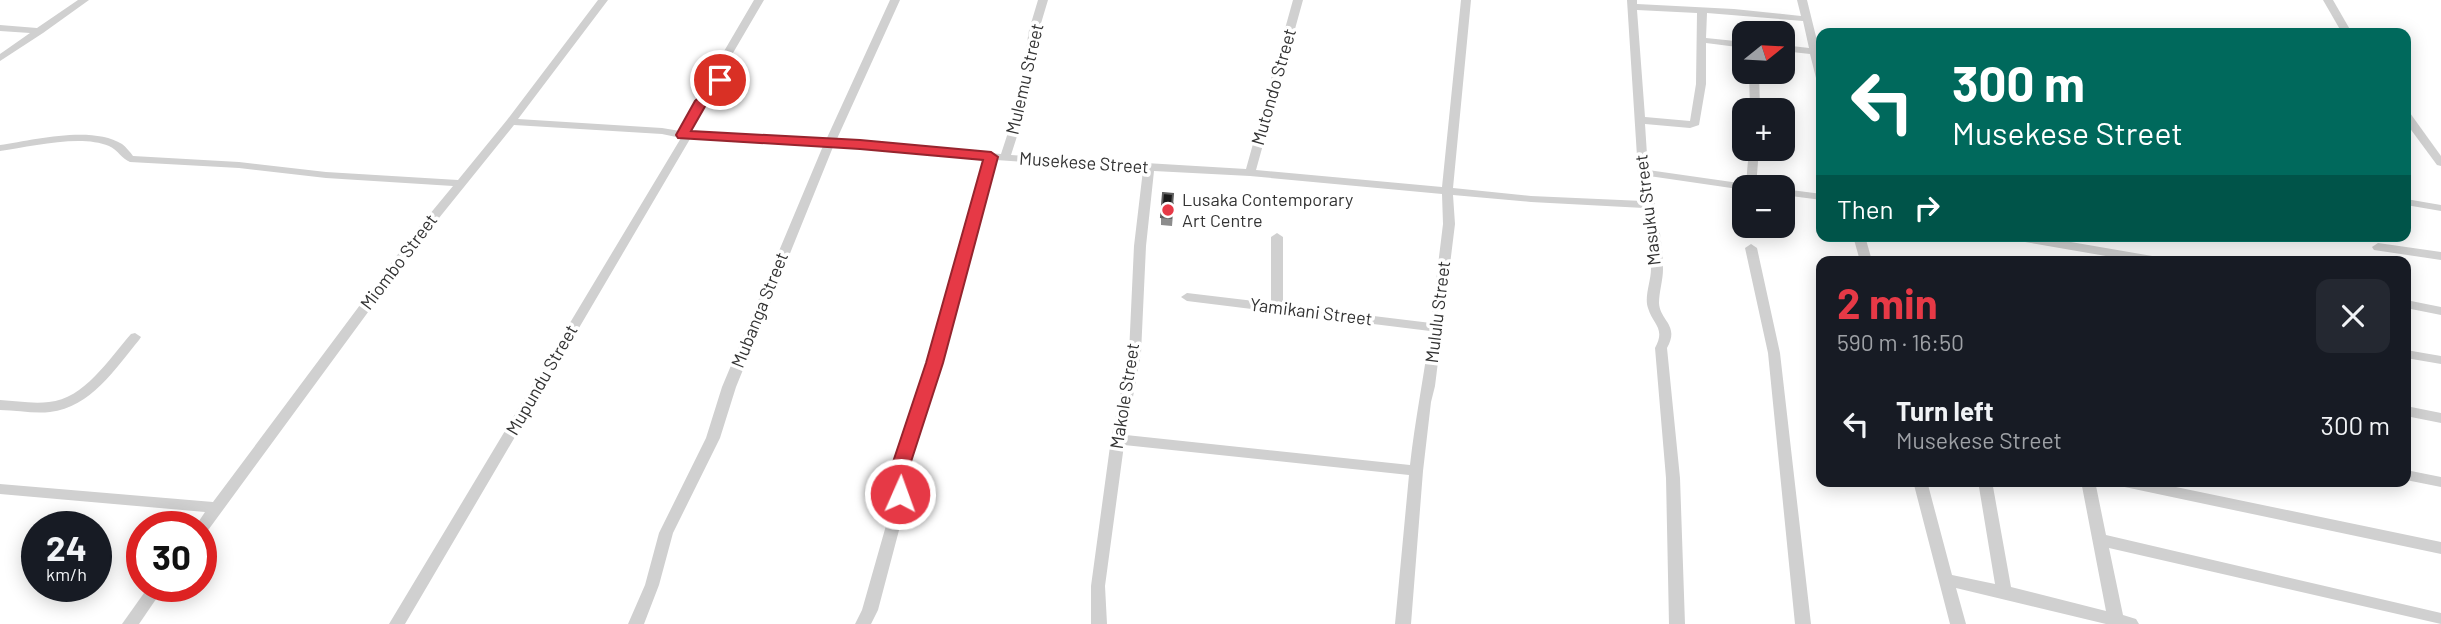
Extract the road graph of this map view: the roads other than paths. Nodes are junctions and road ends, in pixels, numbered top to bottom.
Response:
1 (84, 0) edge
2 (603, 0) edge
3 (759, 0) edge
4 (895, 0) edge
5 (1043, 0) edge
6 (1298, 0) edge
7 (1466, 0) edge
8 (1802, 0) edge
9 (2328, 0) edge
10 (1632, 4) edge
11 (1702, 10) junction
12 (1807, 19) junction
13 (0, 28) edge
14 (2344, 28) edge
15 (40, 31) junction
16 (1701, 40) junction
17 (1732, 44) edge
18 (1796, 49) edge
19 (1814, 51) junction
20 (0, 58) edge
21 (1816, 59) edge
22 (1641, 120) junction
23 (512, 122) junction
24 (2411, 122) edge
25 (685, 136) junction
26 (829, 144) junction
27 (0, 148) edge
28 (991, 157) junction
29 (1005, 158) junction
30 (2441, 163) edge
31 (1149, 168) junction
32 (1643, 172) junction
33 (1250, 173) junction
34 (461, 183) junction
35 (1732, 185) edge
36 (1447, 191) junction
37 (1795, 194) edge
38 (1816, 196) edge
39 (2411, 203) edge
40 (1648, 205) junction
41 (2441, 208) edge
42 (1277, 237) dead end
43 (2048, 242) edge
44 (2378, 247) dead end
45 (1751, 248) dead end
46 (2129, 256) edge
47 (2441, 256) edge
48 (1187, 297) dead end
49 (2411, 305) edge
50 (1277, 308) junction
51 (2441, 311) edge
52 (1436, 328) junction
53 (135, 337) dead end
54 (2411, 355) edge
55 (2441, 360) edge
56 (3, 408) edge
57 (2411, 412) edge
58 (2441, 418) edge
59 (1118, 439) junction
60 (1416, 471) junction
61 (2411, 476) edge
62 (2441, 482) edge
63 (1922, 487) edge
64 (1985, 487) edge
65 (2089, 487) edge
66 (2149, 487) edge
67 (0, 489) edge
68 (217, 509) joint
69 (2101, 540) junction
70 (2441, 548) edge
71 (1946, 580) junction
72 (2004, 592) junction
73 (146, 602) edge
74 (2441, 619) edge
75 (2123, 622) edge
76 (130, 624) edge
77 (397, 624) edge
78 (636, 624) edge
79 (863, 624) edge
80 (1099, 624) edge
81 (1403, 624) edge
82 (1677, 624) edge
83 (1803, 624) edge
84 (1958, 624) edge

1 - 15 street
2 - 23 street, Miombo Street
3 - 25 street, Mupundu Street
4 - 26 street, Mubanga Street
5 - 29 street, Mulemu Street
6 - 33 street, Mutondo Street
7 - 36 street, Mululu Street
8 - 12 street
9 - 14 street
10 - 11 street
10 - 22 street, Masuku Street
11 - 12 street
11 - 16 street
12 - 19 street
13 - 15 street
15 - 20 street
16 - 17 street
16 - 22 street
18 - 19 street
19 - 21 street
22 - 32 street, Masuku Street
23 - 25 street, Musekese Street
23 - 34 street, Miombo Street
24 - 30 street
25 - 26 street, Musekese Street
25 - 77 street, Mupundu Street
26 - 28 street, Musekese Street
26 - 78 street, Mubanga Street
27 - 34 street
28 - 29 street, Musekese Street
28 - 79 street
29 - 31 street, Musekese Street
31 - 33 street, Musekese Street
31 - 59 street, Makole Street
32 - 35 street
32 - 40 street, Masuku Street
33 - 36 street, Musekese Street
34 - 68 street, Miombo Street
36 - 40 street, Musekese Street
36 - 52 street, Mululu Street
37 - 38 street
39 - 41 street
40 - 82 street, Masuku Street
42 - 50 street
43 - 46 street
44 - 47 street
45 - 83 street
48 - 50 street, Yamikani Street
49 - 51 street
50 - 52 street, Yamikani Street
52 - 60 street, Mululu Street
53 - 56 street
54 - 55 street
57 - 58 street
59 - 60 street
59 - 80 street, Makole Street
60 - 81 street, Mululu Street
61 - 62 street
63 - 71 street
64 - 72 street
65 - 69 street
66 - 70 street
67 - 68 street
69 - 74 street
69 - 75 street
71 - 72 street
71 - 84 street
72 - 75 street
73 - 76 street

